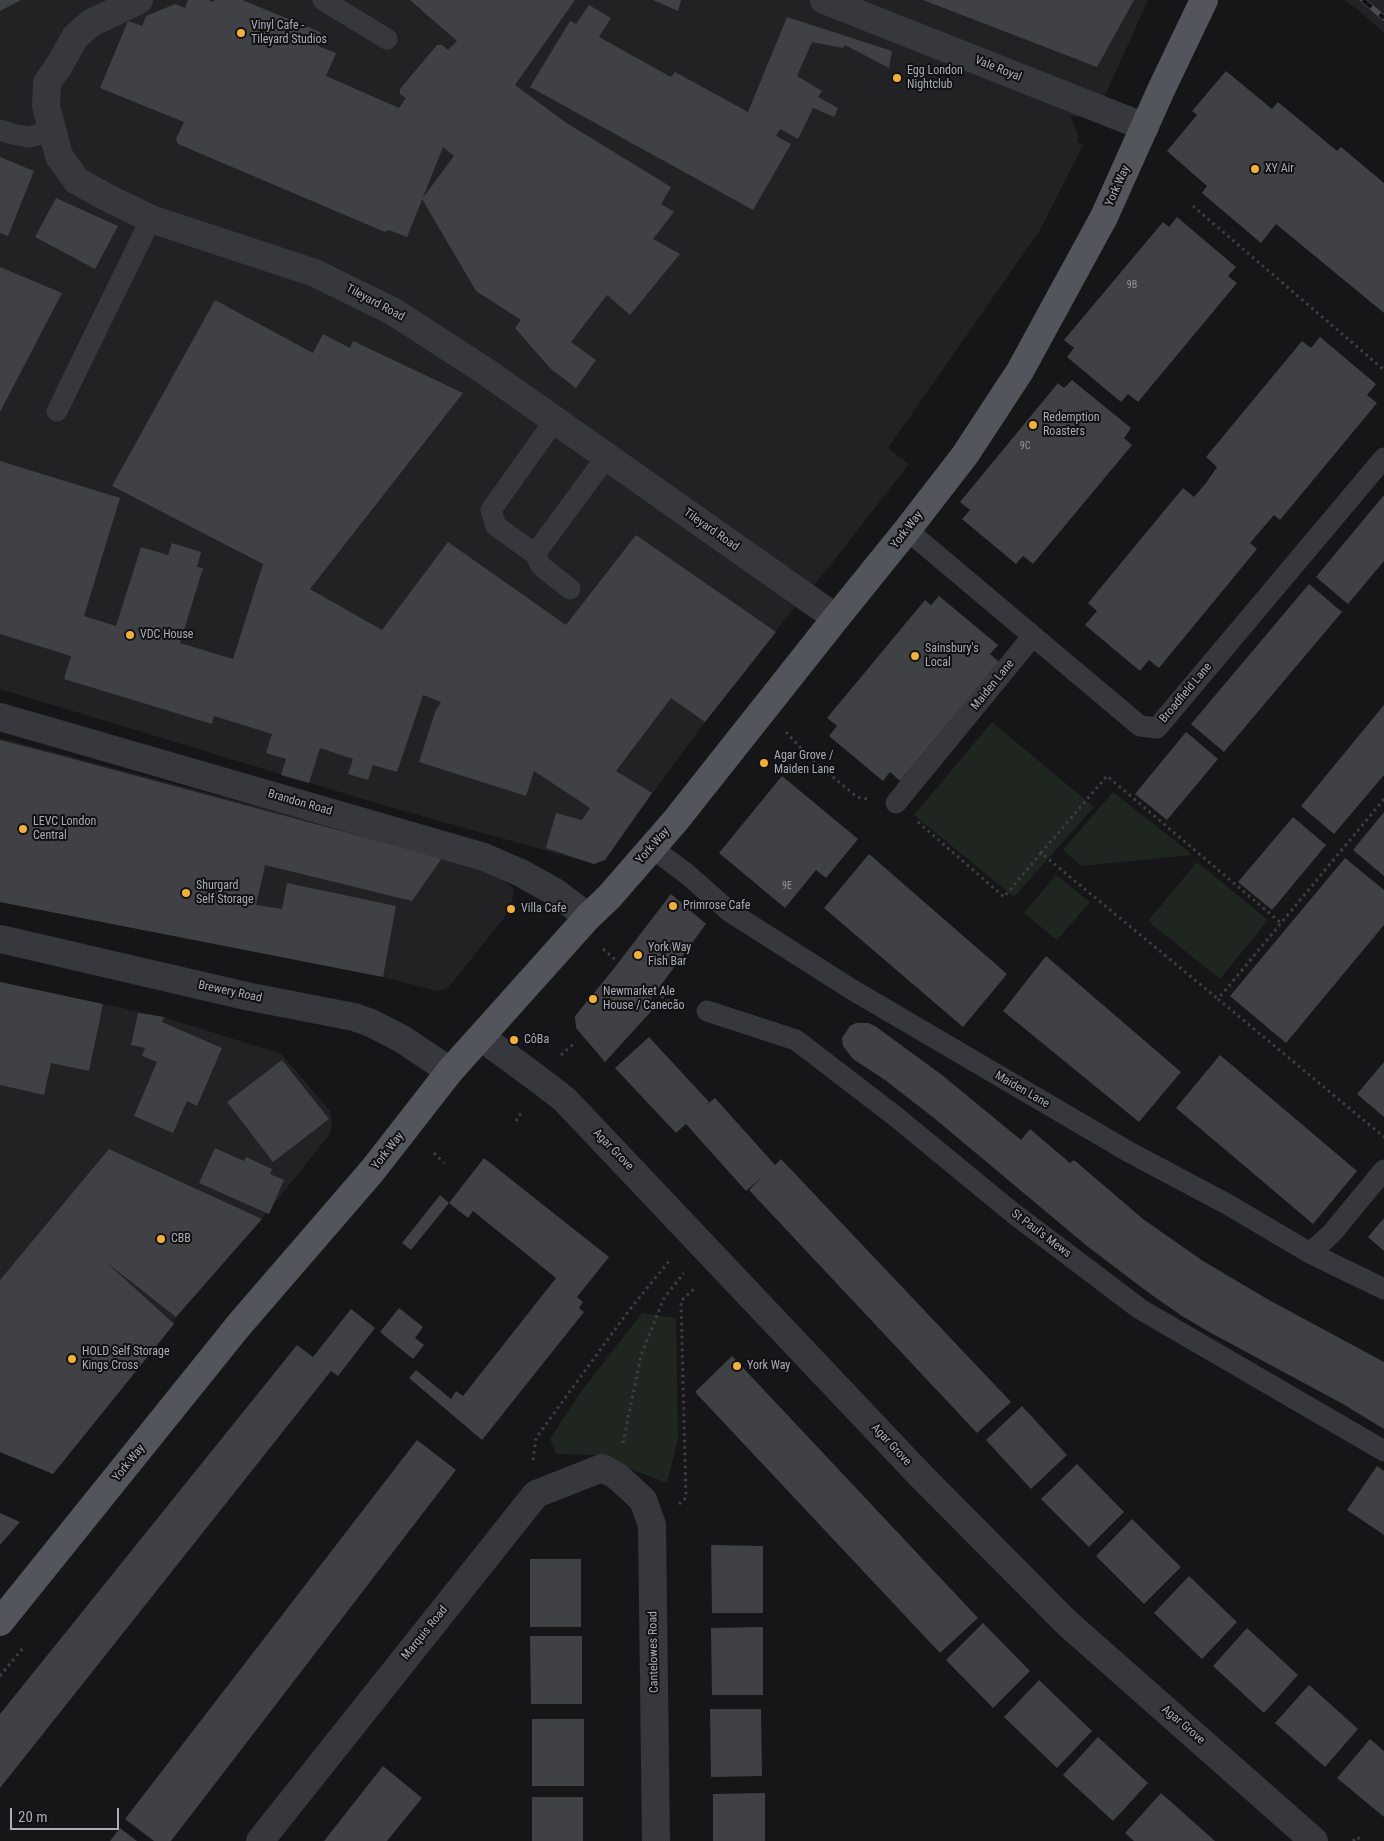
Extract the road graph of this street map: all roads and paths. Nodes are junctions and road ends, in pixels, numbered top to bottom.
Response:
1 (140, 0) edge
2 (323, 0) edge
3 (824, 0) edge
4 (1204, 0) edge
5 (387, 39) dead end
6 (1145, 127) junction
7 (0, 130) edge
8 (53, 131) junction
9 (1193, 206) dead end
10 (151, 219) junction
11 (1384, 370) edge
12 (57, 411) dead end
13 (556, 420) junction
14 (606, 456) junction
15 (1384, 458) edge
16 (907, 530) junction
17 (535, 554) junction
18 (570, 589) dead end
19 (836, 618) junction
20 (1032, 637) junction
21 (0, 717) edge
22 (783, 728) dead end
23 (1384, 799) edge
24 (896, 803) junction
25 (652, 848) junction
26 (1041, 853) junction
27 (588, 917) junction
28 (1281, 923) junction
29 (0, 939) edge
30 (1218, 999) junction
31 (707, 1012) dead end
32 (481, 1037) junction
33 (576, 1042) dead end
34 (560, 1056) dead end
35 (450, 1071) junction
36 (522, 1111) dead end
37 (516, 1121) dead end
38 (1384, 1137) edge
39 (434, 1153) dead end
40 (444, 1163) dead end
41 (1384, 1170) edge
42 (1310, 1253) junction
43 (669, 1261) dead end
44 (687, 1270) dead end
45 (695, 1288) dead end
46 (1384, 1289) edge
47 (1384, 1451) edge
48 (616, 1476) junction
49 (527, 1505) junction
50 (652, 1525) junction
51 (0, 1622) edge
52 (260, 1841) edge
53 (656, 1841) edge
54 (1314, 1841) edge
55 (1353, 1841) edge
56 (1362, 1841) edge

1 - 8 street, Tileyard Road
2 - 5 lane
3 - 6 street, Vale Royal
4 - 6 main road, York Way
6 - 16 main road, York Way
7 - 8 lane
8 - 10 street, Tileyard Road
9 - 11 path
10 - 12 lane
10 - 13 street, Tileyard Road
13 - 14 street, Tileyard Road
13 - 17 lane
14 - 17 lane
14 - 19 street, Tileyard Road
15 - 20 lane, Broadfield Lane
16 - 19 main road, York Way
16 - 20 lane, Broadfield Lane
17 - 18 lane
19 - 25 main road, York Way
20 - 24 lane, Maiden Lane
21 - 27 street, Brandon Road
22 - 24 path
23 - 28 path
24 - 26 path
25 - 27 main road, York Way
25 - 42 lane, Maiden Lane
26 - 28 path
26 - 30 path
27 - 32 main road, York Way
28 - 30 path
29 - 35 street, Brewery Road
30 - 38 path
31 - 47 lane, St Paul's Mews
32 - 35 main road, York Way
32 - 54 street, Agar Grove
33 - 34 path
35 - 51 main road, York Way
36 - 37 path
39 - 40 path
41 - 42 lane
42 - 46 lane, Maiden Lane
43 - 49 path
44 - 48 path
45 - 50 path
48 - 49 street, Marquis Road
48 - 50 street, Cantelowes Road
49 - 52 street, Marquis Road
50 - 53 street, Cantelowes Road
55 - 56 path

